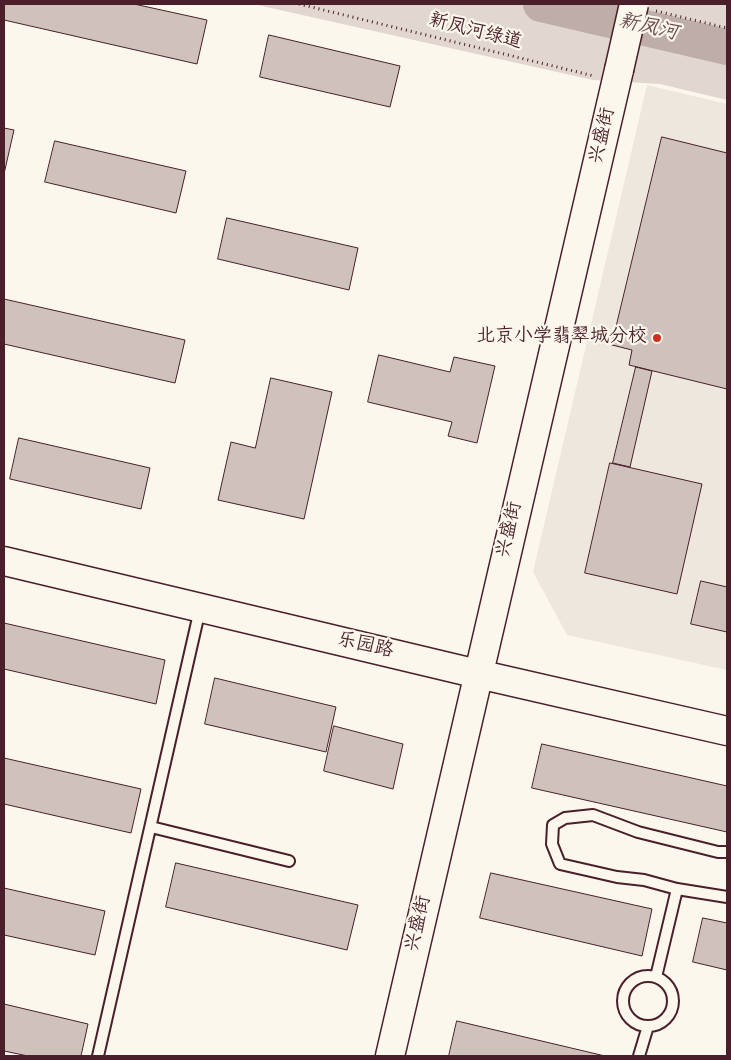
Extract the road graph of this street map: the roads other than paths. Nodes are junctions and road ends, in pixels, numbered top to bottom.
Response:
1 (643, 7) edge
2 (4, 560) edge
3 (200, 608) junction
4 (478, 674) junction
5 (727, 731) edge
6 (151, 828) junction
7 (727, 852) edge
8 (289, 860) dead end
9 (677, 889) junction
10 (727, 898) edge
11 (656, 977) junction
12 (648, 1026) junction
13 (98, 1056) edge
14 (390, 1056) edge
15 (639, 1056) edge

1 - 4 street, 兴盛街, bridge
2 - 3 street, 乐园路
3 - 4 street, 乐园路
3 - 6 lane
4 - 5 street, 乐园路
4 - 14 street, 兴盛街
6 - 8 lane
6 - 13 lane
7 - 9 lane
9 - 10 lane
9 - 11 lane
11 - 12 lane
11 - 12 lane
12 - 15 lane

